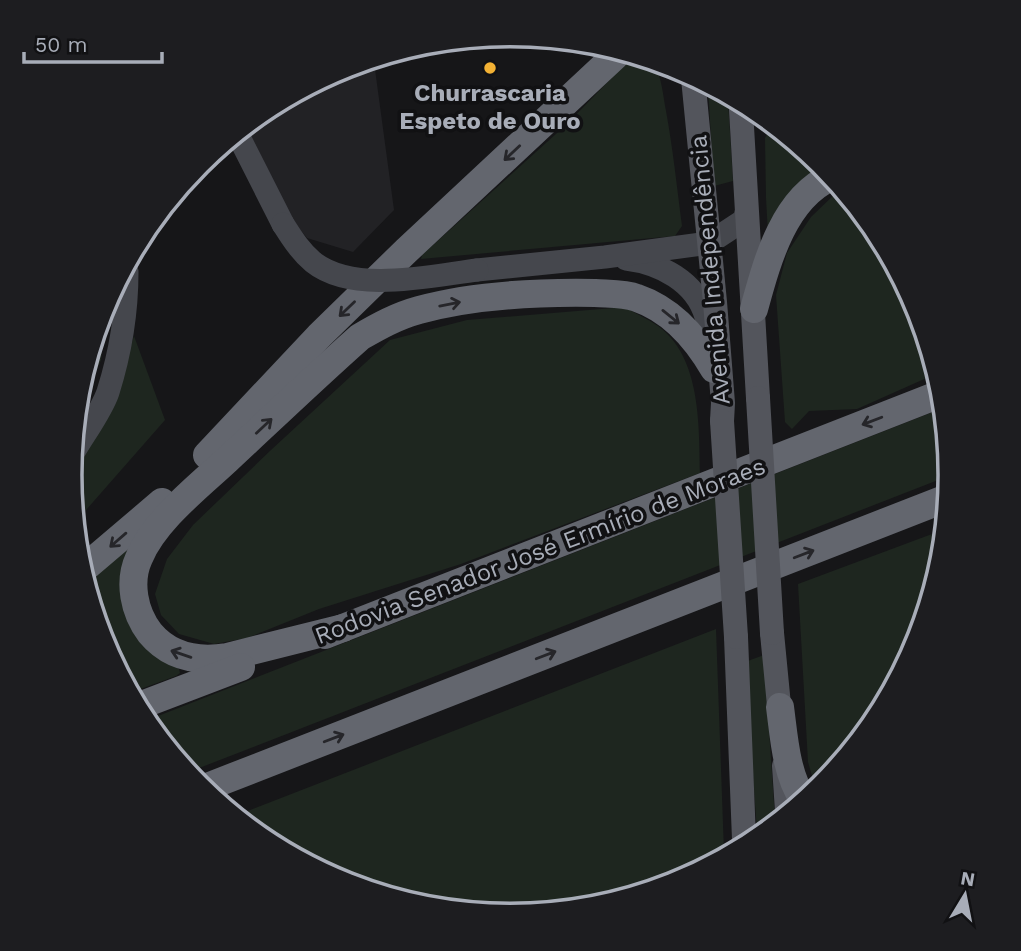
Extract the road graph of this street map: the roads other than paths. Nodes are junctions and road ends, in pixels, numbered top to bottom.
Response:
1 (612, 60) edge
2 (694, 88) edge
3 (741, 115) edge
4 (242, 143) edge
5 (821, 182) edge
6 (746, 213) junction
7 (709, 243) junction
8 (605, 257) junction
9 (126, 285) edge
10 (754, 309) junction
11 (714, 369) junction
12 (932, 397) edge
13 (722, 418) junction
14 (85, 433) edge
15 (938, 501) edge
16 (91, 563) edge
17 (343, 628) junction
18 (148, 703) edge
19 (779, 707) junction
20 (297, 753) junction
21 (215, 784) edge
22 (221, 790) edge
23 (798, 792) edge
24 (786, 802) edge
25 (744, 835) edge

1 -> 16 highway
2 - 7 main road, Avenida Independência
3 - 6 main road, Avenida Independência
4 - 8 main road, bridge
5 - 10 highway
6 - 7 main road
6 - 10 main road, Avenida Independência
7 - 8 main road
7 - 13 main road, Avenida Independência
8 - 11 main road
9 - 14 main road
10 - 19 main road, Avenida Independência, bridge
11 - 13 main road
17 -> 11 highway
12 -> 17 highway, Rodovia Senador José Ermírio de Moraes
13 - 25 main road, Avenida Independência, bridge
20 -> 15 highway
17 - 18 highway, Rodovia Senador José Ermírio de Moraes
19 - 23 highway
19 - 24 main road, Avenida Independência
20 - 21 highway
20 - 22 highway

